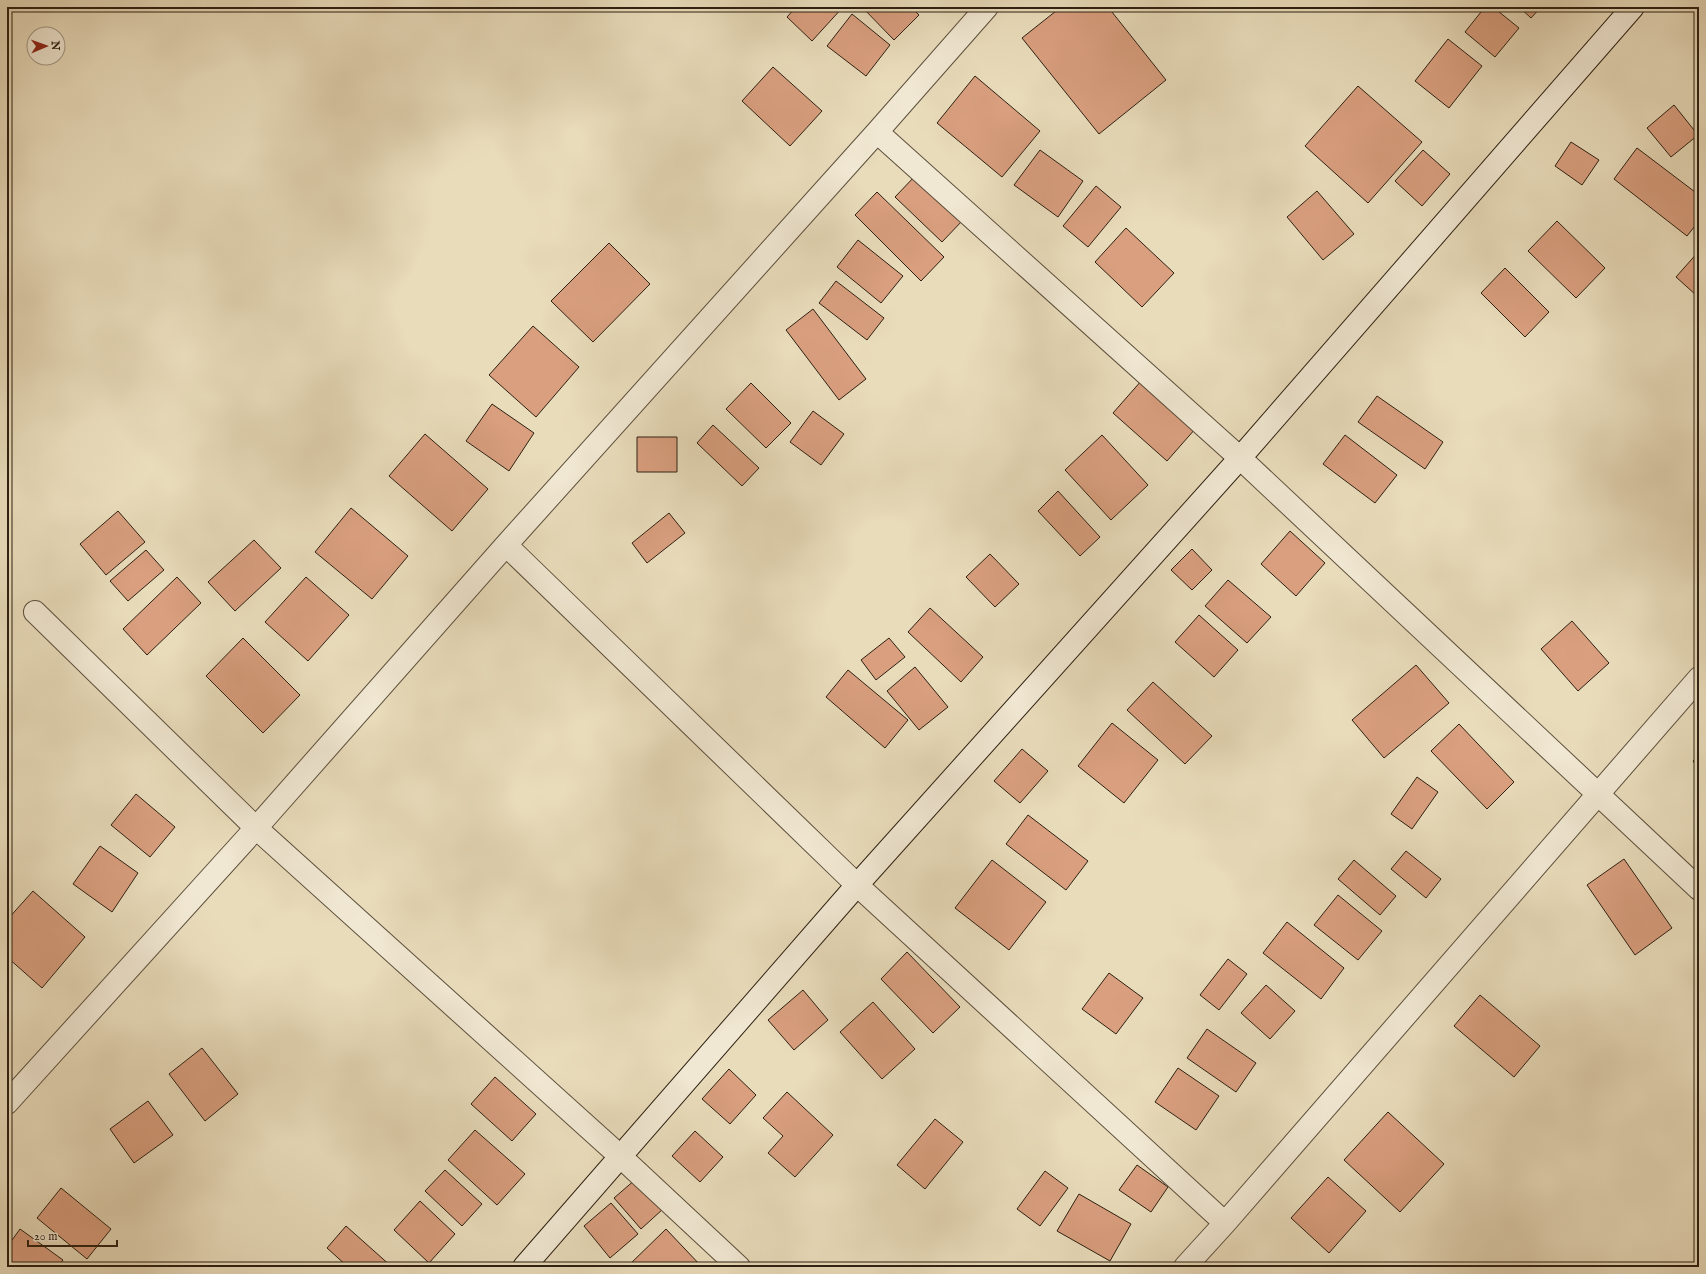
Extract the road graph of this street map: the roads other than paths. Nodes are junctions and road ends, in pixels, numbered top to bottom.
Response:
1 (987, 7) edge
2 (1633, 7) edge
3 (877, 132) junction
4 (1240, 458) junction
5 (506, 545) junction
6 (35, 612) dead end
7 (1699, 678) edge
8 (1597, 795) junction
9 (256, 828) junction
10 (857, 885) junction
11 (1699, 889) edge
12 (7, 1103) edge
13 (621, 1157) junction
14 (1225, 1223) junction
15 (524, 1267) edge
16 (739, 1267) edge
17 (1185, 1267) edge

1 - 3 street
2 - 4 street
3 - 4 street
3 - 5 street
4 - 8 street
4 - 10 street
5 - 9 street
5 - 10 street
6 - 9 street
7 - 8 street
8 - 11 street
8 - 14 street
9 - 12 street
9 - 13 street
10 - 13 street
10 - 14 street
13 - 15 street
13 - 16 street
14 - 17 street

